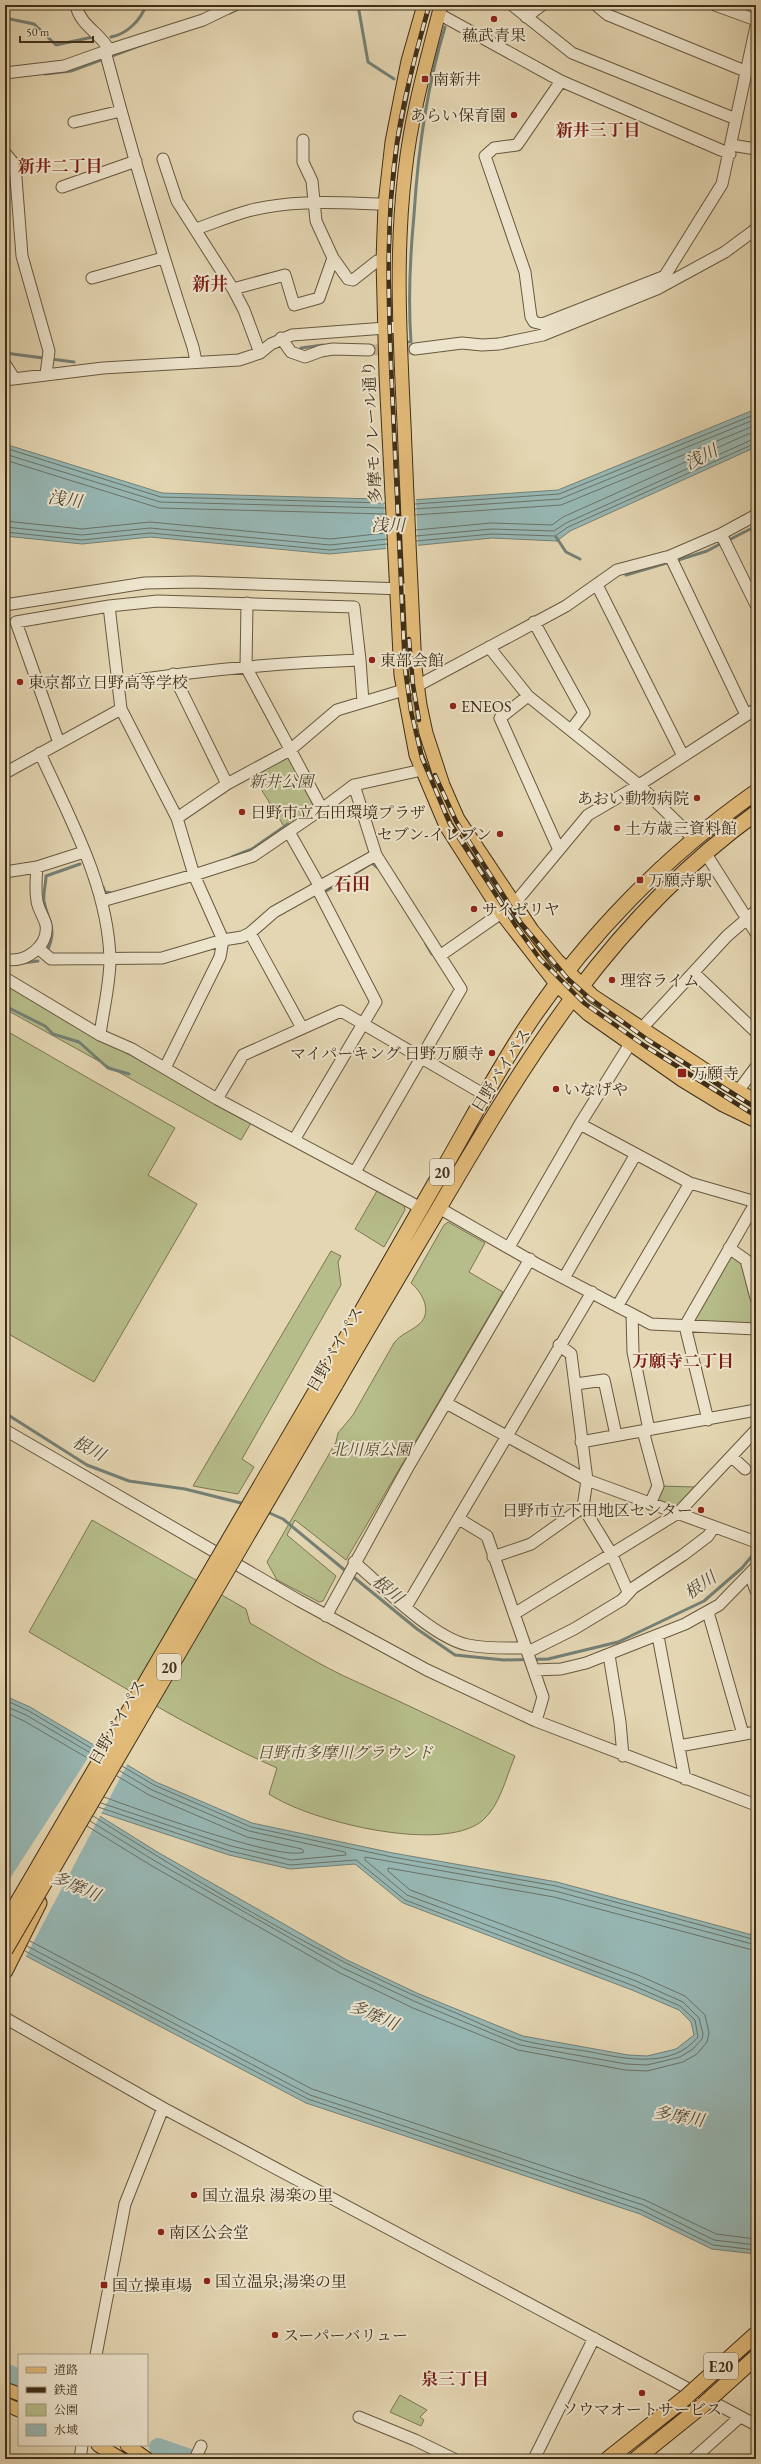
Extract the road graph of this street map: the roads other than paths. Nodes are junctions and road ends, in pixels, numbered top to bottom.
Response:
1 (76, 5) edge
2 (234, 5) edge
3 (424, 5) edge
4 (512, 5) edge
5 (542, 5) edge
6 (596, 5) edge
7 (716, 5) edge
8 (440, 9) edge
9 (526, 17) junction
10 (756, 20) edge
11 (756, 26) edge
12 (108, 57) junction
13 (745, 71) junction
14 (5, 73) edge
15 (561, 81) junction
16 (121, 110) junction
17 (736, 119) junction
18 (74, 122) dead end
19 (303, 140) dead end
20 (731, 149) junction
21 (756, 149) edge
22 (5, 153) edge
23 (163, 159) dead end
24 (136, 161) junction
25 (62, 187) dead end
26 (313, 202) junction
27 (385, 204) junction
28 (196, 229) junction
29 (756, 229) edge
30 (163, 258) junction
31 (333, 258) junction
32 (383, 261) junction
33 (665, 276) junction
34 (92, 278) dead end
35 (233, 289) junction
36 (657, 289) junction
37 (400, 327) junction
38 (384, 328) junction
39 (281, 338) junction
40 (415, 349) tunnel mouth
41 (369, 350) tunnel mouth
42 (260, 353) junction
43 (196, 361) junction
44 (5, 364) edge
45 (48, 364) junction
46 (10, 379) edge
47 (756, 515) edge
48 (723, 539) junction
49 (672, 560) junction
50 (596, 585) junction
51 (411, 586) junction
52 (396, 587) junction
53 (247, 603) junction
54 (5, 604) edge
55 (756, 605) edge
56 (109, 606) junction
57 (534, 622) junction
58 (489, 647) junction
59 (360, 660) junction
60 (246, 667) junction
61 (173, 674) junction
62 (118, 684) junction
63 (417, 686) junction
64 (403, 691) junction
65 (528, 696) junction
66 (363, 702) junction
67 (121, 709) junction
68 (751, 712) edge
69 (571, 730) junction
70 (59, 743) junction
71 (290, 750) junction
72 (40, 753) junction
73 (684, 756) junction
74 (422, 770) junction
75 (5, 773) edge
76 (227, 784) junction
77 (354, 785) junction
78 (639, 785) junction
79 (756, 792) edge
80 (322, 809) junction
81 (756, 813) edge
82 (177, 818) junction
83 (289, 832) junction
84 (695, 840) junction
85 (559, 850) junction
86 (84, 852) junction
87 (706, 854) junction
88 (376, 855) junction
89 (37, 867) junction
90 (5, 872) edge
91 (194, 875) junction
92 (318, 888) junction
93 (102, 901) junction
94 (514, 904) junction
95 (756, 911) edge
96 (502, 914) junction
97 (747, 918) junction
98 (250, 933) junction
99 (756, 933) edge
100 (223, 940) junction
101 (38, 948) junction
102 (441, 955) junction
103 (5, 958) edge
104 (110, 960) junction
105 (567, 971) junction
106 (694, 973) junction
107 (5, 978) edge
108 (556, 985) junction
109 (581, 985) junction
110 (570, 998) junction
111 (363, 1023) junction
112 (302, 1028) junction
113 (642, 1028) junction
114 (756, 1032) edge
115 (100, 1035) junction
116 (630, 1044) junction
117 (421, 1059) junction
118 (756, 1067) edge
119 (164, 1068) junction
120 (738, 1091) junction
121 (485, 1095) junction
122 (217, 1099) junction
123 (756, 1101) edge
124 (756, 1121) edge
125 (580, 1124) junction
126 (294, 1140) junction
127 (636, 1154) junction
128 (355, 1172) junction
129 (690, 1183) junction
130 (756, 1202) edge
131 (421, 1208) junction
132 (439, 1208) junction
133 (509, 1248) junction
134 (728, 1248) junction
135 (530, 1259) junction
136 (564, 1278) junction
137 (754, 1284) edge
138 (592, 1292) junction
139 (756, 1298) edge
140 (618, 1305) junction
141 (632, 1314) junction
142 (685, 1326) junction
143 (756, 1329) edge
144 (559, 1345) junction
145 (329, 1382) junction
146 (576, 1384) junction
147 (446, 1403) junction
148 (756, 1410) edge
149 (708, 1420) junction
150 (5, 1430) edge
151 (756, 1430) edge
152 (646, 1431) junction
153 (616, 1435) junction
154 (507, 1437) junction
155 (581, 1442) junction
156 (732, 1457) junction
157 (745, 1469) dead end
158 (587, 1480) junction
159 (650, 1504) junction
160 (583, 1508) junction
161 (678, 1512) junction
162 (459, 1519) junction
163 (714, 1527) junction
164 (755, 1539) edge
165 (611, 1552) junction
166 (493, 1557) junction
167 (353, 1565) junction
168 (753, 1571) edge
169 (756, 1591) edge
170 (628, 1592) junction
171 (406, 1607) junction
172 (708, 1612) junction
173 (514, 1614) junction
174 (326, 1616) junction
175 (658, 1636) junction
176 (528, 1651) junction
177 (609, 1655) junction
178 (534, 1669) junction
179 (536, 1721) junction
180 (756, 1732) edge
181 (743, 1734) junction
182 (679, 1746) junction
183 (623, 1756) junction
184 (685, 1779) junction
185 (756, 1805) edge
186 (56, 1850) junction
187 (5, 1911) edge
188 (5, 1924) edge
189 (5, 1950) edge
190 (5, 1971) edge
191 (5, 2018) edge
192 (163, 2108) junction
193 (756, 2334) edge
194 (594, 2338) junction
195 (96, 2354) edge
196 (756, 2358) edge
197 (5, 2389) edge
198 (18, 2394) edge
199 (5, 2404) edge
200 (18, 2410) edge
201 (359, 2417) dead end
202 (740, 2417) junction
203 (756, 2425) edge
204 (82, 2446) edge
205 (100, 2446) edge
206 (128, 2446) edge
207 (80, 2459) edge
208 (121, 2459) edge
209 (147, 2459) edge
210 (454, 2459) edge
211 (534, 2459) edge
212 (608, 2459) edge
213 (636, 2459) edge
214 (693, 2459) edge

1 - 12 street
2 - 12 street
3 - 27 main road, 多摩モノレール通り
4 - 9 street
5 - 9 street
6 - 13 street
7 - 10 street
8 - 15 street
8 - 37 main road, 多摩モノレール通り
9 - 17 street
11 - 13 street
12 - 14 street
12 - 16 street
13 - 17 street
15 - 20 street
15 - 33 street
16 - 18 street
16 - 24 street
17 - 20 street
19 - 26 street
20 - 21 street
20 - 33 street
22 - 45 street
23 - 28 street
24 - 25 street
24 - 30 street
26 - 27 street
26 - 28 street
26 - 31 street
27 - 32 main road, 多摩モノレール通り
28 - 35 street
29 - 36 street
30 - 34 street
30 - 43 street
31 - 32 street
31 - 35 street
32 - 38 main road, 多摩モノレール通り
33 - 36 street
35 - 42 street
36 - 40 street
37 - 38 street
37 - 51 main road, 多摩モノレール通り
38 - 39 street
38 - 52 main road, 多摩モノレール通り
39 - 41 street
39 - 42 street
42 - 43 street
43 - 45 street
44 - 46 street
45 - 46 street
47 - 48 street
48 - 49 street
48 - 55 street
49 - 50 street
49 - 68 street
50 - 57 street
50 - 73 street
51 - 52 street
51 - 63 main road, 多摩モノレール通り
52 - 54 street
52 - 64 main road, 多摩モノレール通り
53 - 56 street
53 - 59 street
53 - 60 street
56 - 62 street
56 - 70 street
57 - 58 street
57 - 69 street
58 - 63 street
58 - 65 street
59 - 60 street
59 - 66 street
60 - 61 street
60 - 71 street
61 - 62 street
61 - 76 street
62 - 67 street
63 - 64 street
63 - 94 main road, 多摩モノレール通り
64 - 66 street
64 - 74 main road, 多摩モノレール通り
65 - 69 street
65 - 85 street
66 - 71 street
67 - 70 street
67 - 82 street
68 - 73 street
69 - 78 street
70 - 72 street
71 - 76 street
71 - 80 street
72 - 75 street
72 - 86 street
73 - 78 street
74 - 77 street
74 - 96 main road, 多摩モノレール通り
76 - 82 street
77 - 80 street
77 - 88 street
78 - 84 street
78 - 85 street
79 - 84 highway, 日野バイパス / 20
80 - 83 street
81 - 87 highway, 日野バイパス / 20
82 - 91 street
83 - 91 street
83 - 92 street
84 - 105 highway, 日野バイパス / 20
85 - 94 street
86 - 89 street
86 - 93 street
87 - 97 street
87 - 109 highway, 日野バイパス / 20
88 - 92 street
88 - 102 street
89 - 90 street
89 - 101 street
91 - 93 street
91 - 100 street
92 - 98 street
92 - 111 street
93 - 104 street
94 - 96 street
94 - 105 main road, 多摩モノレール通り
95 - 97 street
96 - 102 street
96 - 108 main road, 多摩モノレール通り
97 - 99 street
97 - 106 street
98 - 100 street
98 - 112 street
100 - 104 street
100 - 119 street
101 - 103 street
101 - 104 street
102 - 117 street
104 - 115 street
105 - 108 highway, 日野バイパス / 20
105 - 109 main road, 多摩モノレール通り
106 - 113 street
106 - 114 street
107 - 115 street
108 - 110 main road, 多摩モノレール通り
108 - 121 highway, 日野バイパス / 20
109 - 110 highway, 日野バイパス / 20
109 - 113 main road, 多摩モノレール通り
110 - 116 main road, 多摩モノレール通り
110 - 132 highway, 日野バイパス / 20
111 - 112 street
111 - 117 street
111 - 126 street
112 - 122 street
113 - 120 main road, 多摩モノレール通り
115 - 119 street
116 - 124 main road, 多摩モノレール通り
116 - 125 street
117 - 121 street
117 - 128 street
118 - 120 street
119 - 122 street
120 - 123 main road, 多摩モノレール通り
121 - 131 highway, 日野バイパス / 20
122 - 126 street
125 - 127 street
125 - 133 street
126 - 128 street
127 - 129 street
127 - 136 street
128 - 131 street
129 - 130 street
129 - 140 street
130 - 134 street
131 - 145 highway, 日野バイパス / 20
132 - 133 street
132 - 145 highway, 日野バイパス / 20
133 - 135 street
134 - 137 street
134 - 142 street
135 - 136 street
135 - 147 street
136 - 138 street
137 - 139 street
138 - 140 street
138 - 144 street
140 - 141 street
141 - 142 street
141 - 152 street
142 - 143 street
142 - 149 street
144 - 146 street
144 - 154 street
145 - 186 highway, 日野バイパス / 20, bridge
146 - 153 street
146 - 155 street
147 - 154 street
147 - 167 street
148 - 149 street
149 - 152 street
150 - 174 street
151 - 156 street
152 - 153 street
152 - 159 street
153 - 155 street
154 - 158 street
154 - 162 street
155 - 158 street
156 - 157 street
156 - 161 street
158 - 159 street
158 - 160 street
159 - 161 street
160 - 165 street
160 - 166 street
161 - 163 street
161 - 165 street
162 - 166 street
162 - 171 street
163 - 164 street
163 - 170 street
165 - 170 street
165 - 173 street
166 - 173 street
167 - 171 street
167 - 174 street
168 - 169 street
168 - 172 street
170 - 176 street
171 - 176 street
172 - 175 street
172 - 181 street
173 - 176 street
174 - 179 street
175 - 177 street
175 - 182 street
176 - 178 street
177 - 178 street
177 - 183 street
178 - 179 street
179 - 183 street
180 - 181 street
181 - 182 street
182 - 184 street
183 - 184 street
184 - 185 street
186 - 187 highway, bridge
186 - 188 highway, 日野バイパス / 20, bridge
186 - 189 highway, 日野バイパス / 20, bridge
186 - 190 highway, bridge
191 - 192 street
192 - 194 street
192 - 195 street
193 - 212 highway, E20, bridge
194 - 202 street
194 - 211 street
196 - 213 highway, E20, bridge
197 - 198 main road
199 - 200 main road
201 - 210 street
202 - 203 street
202 - 214 street
204 - 207 street
205 - 208 main road
206 - 209 main road

